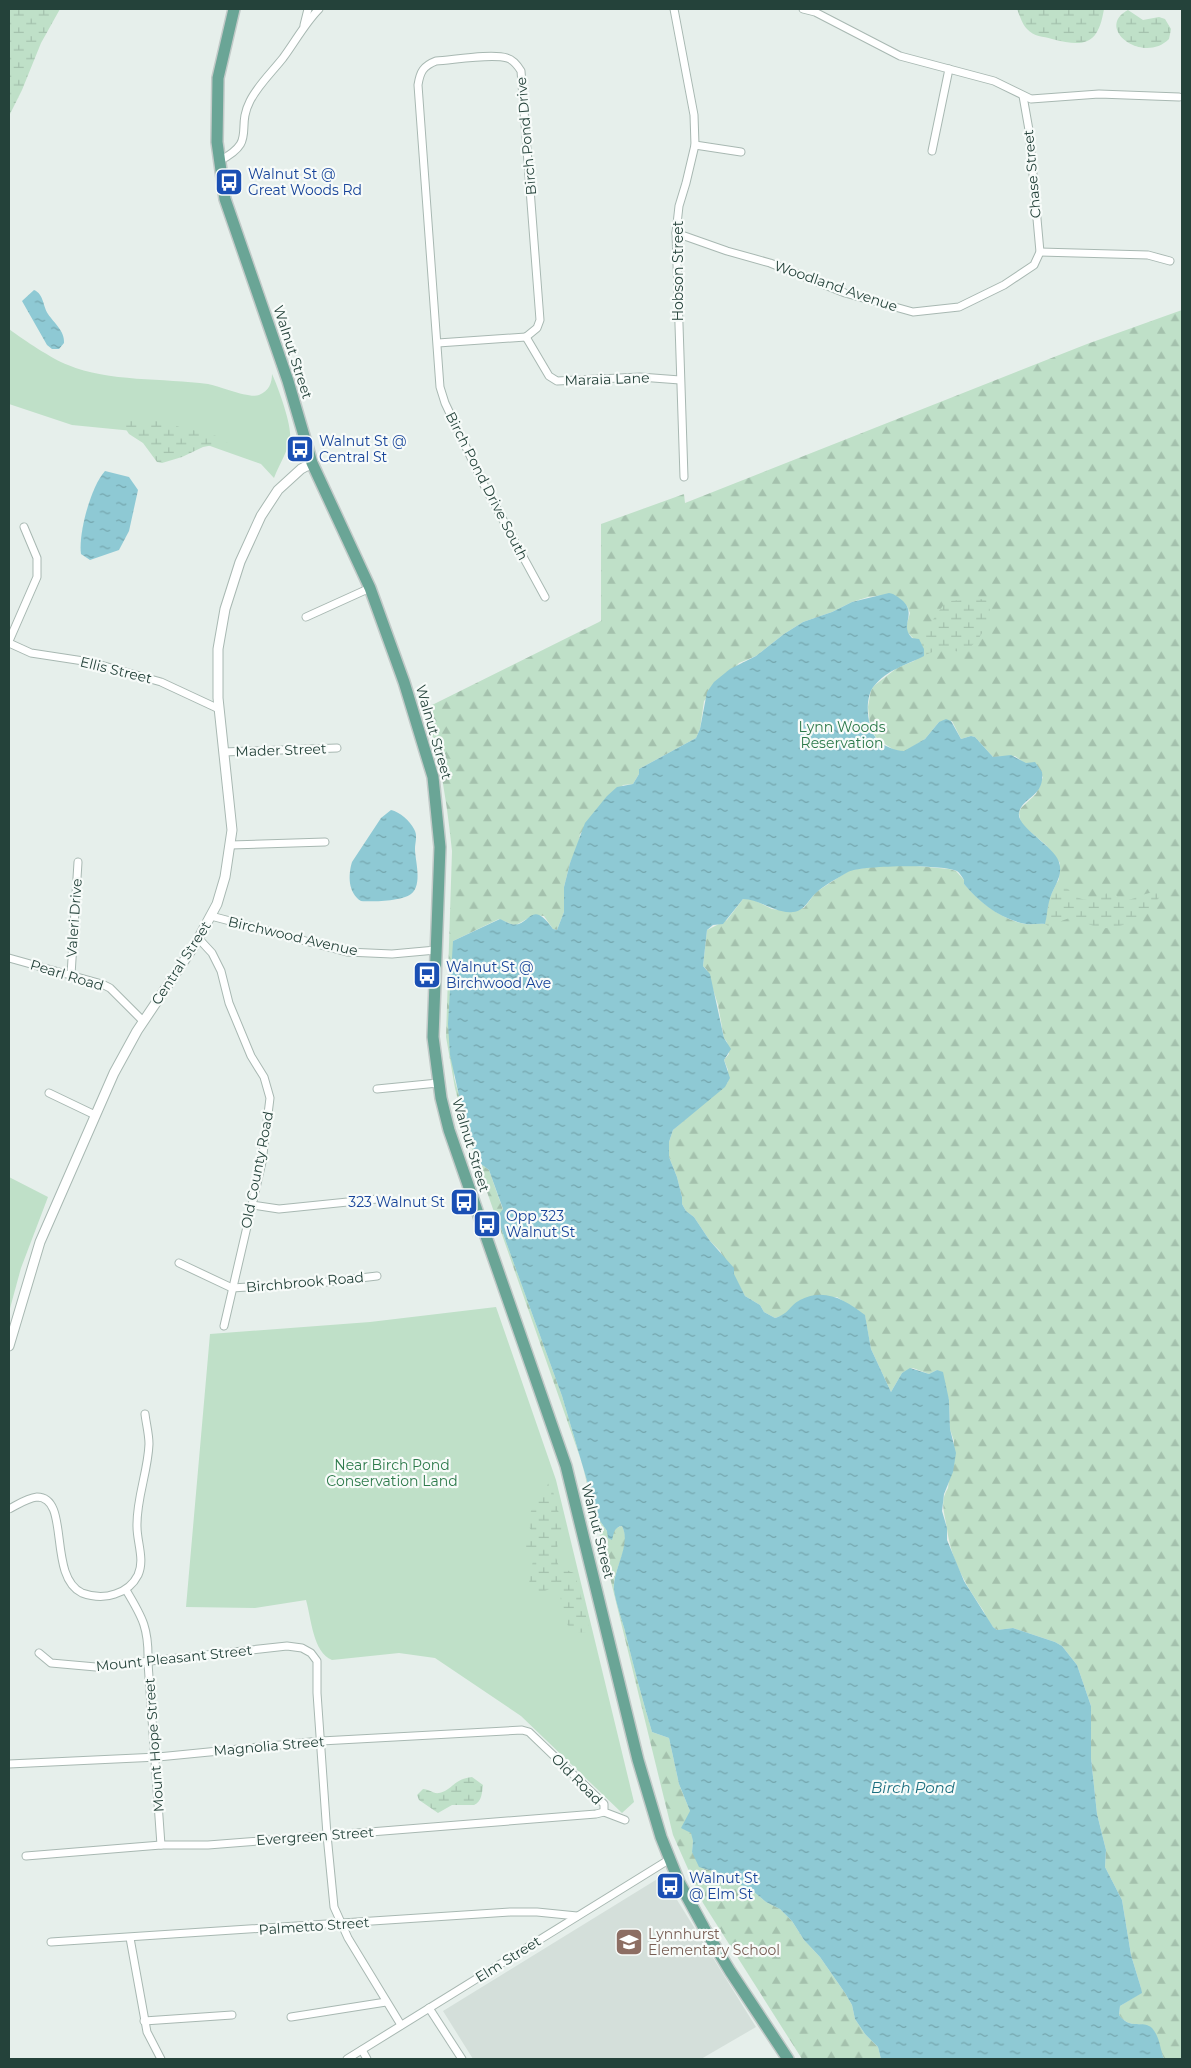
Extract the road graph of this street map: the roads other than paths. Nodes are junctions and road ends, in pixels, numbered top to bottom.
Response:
1 (234, 9) edge
2 (308, 9) edge
3 (320, 9) edge
4 (674, 9) edge
5 (803, 9) edge
6 (302, 30) junction
7 (949, 68) junction
8 (1023, 96) junction
9 (1179, 97) dead end
10 (695, 144) junction
11 (932, 151) dead end
12 (742, 152) dead end
13 (219, 161) junction
14 (676, 233) junction
15 (1040, 252) junction
16 (1170, 261) dead end
17 (526, 338) junction
18 (438, 343) junction
19 (680, 380) junction
20 (312, 463) junction
21 (684, 477) dead end
22 (24, 527) dead end
23 (370, 588) junction
24 (545, 597) dead end
25 (306, 617) dead end
26 (9, 642) edge
27 (219, 710) junction
28 (337, 748) dead end
29 (224, 752) junction
30 (325, 842) dead end
31 (230, 846) junction
32 (78, 862) dead end
33 (211, 916) junction
34 (199, 938) junction
35 (436, 950) junction
36 (9, 958) edge
37 (71, 975) junction
38 (144, 1021) junction
39 (438, 1082) junction
40 (377, 1089) dead end
41 (49, 1093) dead end
42 (95, 1115) junction
43 (377, 1199) dead end
44 (252, 1204) junction
45 (179, 1263) dead end
46 (377, 1276) dead end
47 (232, 1288) junction
48 (224, 1326) dead end
49 (9, 1346) edge
50 (145, 1414) dead end
51 (9, 1509) edge
52 (126, 1590) junction
53 (39, 1653) dead end
54 (148, 1663) junction
55 (529, 1732) joint
56 (321, 1740) junction
57 (156, 1757) junction
58 (9, 1764) edge
59 (604, 1812) junction
60 (625, 1820) dead end
61 (327, 1835) junction
62 (161, 1845) junction
63 (26, 1856) dead end
64 (670, 1859) junction
65 (577, 1916) junction
66 (341, 1924) junction
67 (130, 1938) junction
68 (51, 1942) dead end
69 (386, 2002) junction
70 (429, 2008) junction
71 (232, 2014) dead end
72 (291, 2017) dead end
73 (144, 2021) junction
74 (402, 2026) junction
75 (362, 2050) junction
76 (161, 2059) edge
77 (348, 2059) edge
78 (367, 2059) edge
79 (462, 2059) edge
80 (787, 2059) edge

1 - 13 main road, Walnut Street
2 - 6 street
3 - 6 street
4 - 10 street, Hobson Street
5 - 7 street
6 - 13 street
7 - 8 street
7 - 11 street
8 - 9 street
8 - 15 street, Chase Street
10 - 12 street
10 - 14 street, Hobson Street
13 - 20 main road, Walnut Street
14 - 15 street, Woodland Avenue
14 - 19 street, Hobson Street
15 - 16 street
17 - 18 street
17 - 18 street, Birch Pond Drive
17 - 19 street, Maraia Lane
18 - 24 street, Birch Pond Drive South
19 - 21 street, Hobson Street
20 - 23 main road, Walnut Street
20 - 27 street, Central Street
22 - 26 street
23 - 25 street
23 - 35 main road, Walnut Street
26 - 27 street, Ellis Street
27 - 29 street, Central Street
28 - 29 street, Mader Street
29 - 31 street, Central Street
30 - 31 street
31 - 33 street, Central Street
32 - 37 street, Valeri Drive
33 - 34 street, Central Street
33 - 35 street, Birchwood Avenue
34 - 38 street, Central Street
34 - 44 street, Old County Road
35 - 39 main road, Walnut Street
36 - 37 street, Pearl Road
37 - 38 street, Pearl Road
38 - 42 street, Central Street
39 - 40 street
39 - 64 main road, Walnut Street
41 - 42 street
42 - 49 street, Central Street
43 - 44 street
44 - 47 street, Old County Road
45 - 47 street, Birchbrook Road
46 - 47 street, Birchbrook Road
47 - 48 street, Old County Road
50 - 52 street
51 - 52 street
52 - 54 street, Mount Hope Street
53 - 54 street, Mount Pleasant Street
54 - 56 street, Mount Pleasant Street
54 - 57 street, Mount Hope Street
55 - 56 street, Magnolia Street
55 - 59 street, Old Road
56 - 57 street, Magnolia Street
56 - 61 street
57 - 58 street, Magnolia Street
57 - 62 street, Mount Hope Street
59 - 60 street, Old Road
59 - 61 street, Evergreen Street
61 - 62 street, Evergreen Street
61 - 66 street
62 - 63 street, Evergreen Street
64 - 65 street, Elm Street
64 - 80 main road, Walnut Street
65 - 66 street, Palmetto Street
65 - 70 street, Elm Street
66 - 67 street, Palmetto Street
66 - 69 street
67 - 68 street, Palmetto Street
67 - 73 street
69 - 72 street
69 - 74 street
70 - 74 street, Elm Street
70 - 79 street
71 - 73 street
73 - 76 street
74 - 75 street, Elm Street
75 - 77 street, Elm Street
75 - 78 street

